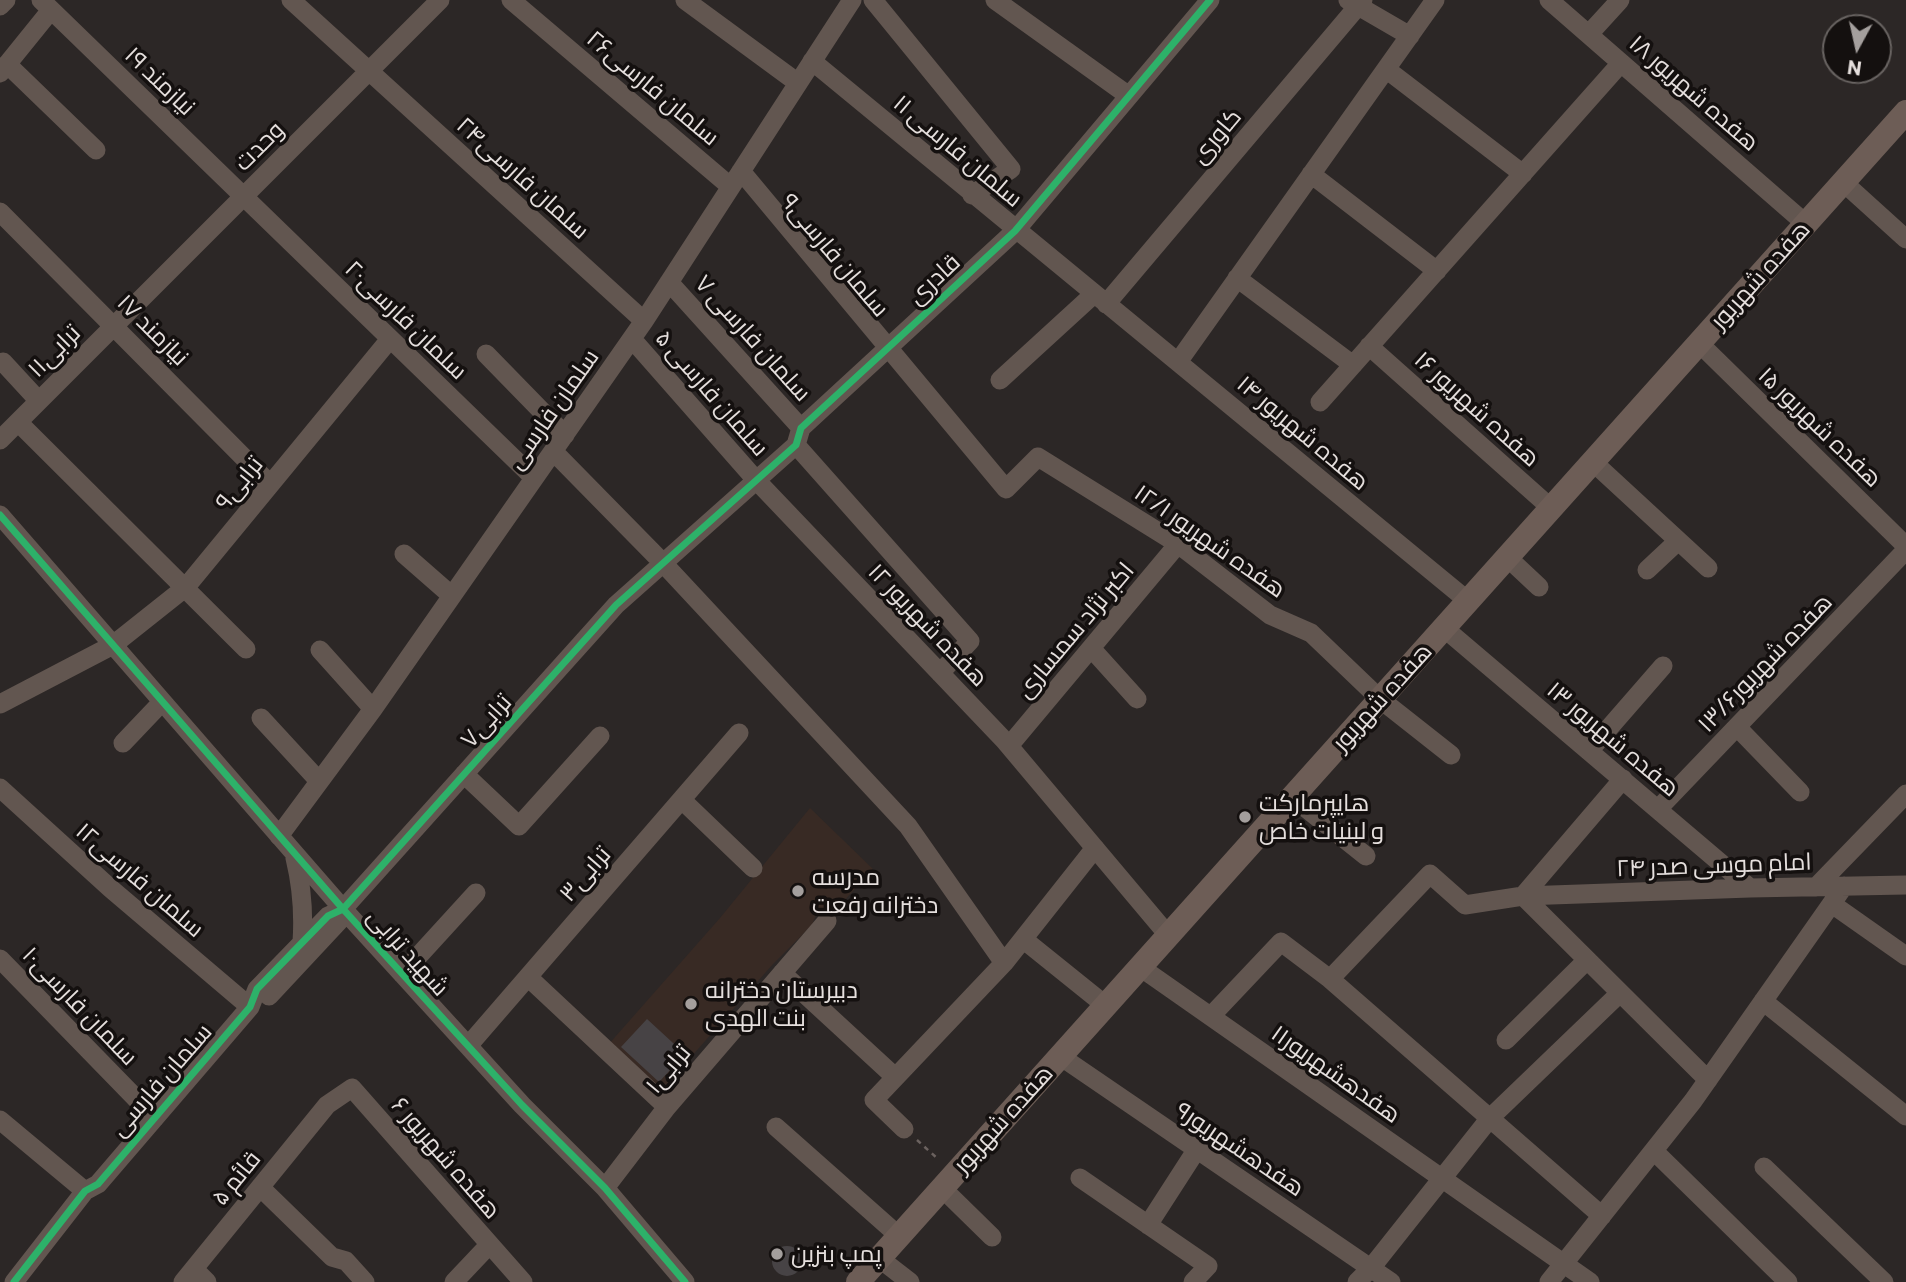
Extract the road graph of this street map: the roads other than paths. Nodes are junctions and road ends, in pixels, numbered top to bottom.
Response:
1 (6, 0) edge
2 (291, 0) edge
3 (440, 0) edge
4 (511, 0) edge
5 (685, 0) edge
6 (852, 0) edge
7 (873, 0) edge
8 (995, 0) edge
9 (1435, 0) edge
10 (1549, 0) edge
11 (1620, 0) edge
12 (1356, 2) edge
13 (1200, 4) edge
14 (46, 5) edge
15 (0, 6) edge
16 (1589, 34) junction
17 (1410, 36) junction
18 (812, 61) junction
19 (1621, 63) junction
20 (4, 69) edge
21 (1386, 69) junction
22 (369, 71) junction
23 (798, 83) junction
24 (1129, 96) junction
25 (1906, 112) edge
26 (96, 150) dead end
27 (1311, 174) junction
28 (1522, 174) junction
29 (736, 179) junction
30 (1843, 182) junction
31 (972, 195) junction
32 (244, 197) junction
33 (0, 212) edge
34 (1806, 224) junction
35 (1015, 231) junction
36 (1905, 238) edge
37 (1437, 271) junction
38 (1237, 278) junction
39 (669, 282) junction
40 (1100, 299) junction
41 (644, 321) junction
42 (114, 326) junction
43 (390, 339) junction
44 (632, 339) junction
45 (1699, 344) junction
46 (1370, 346) junction
47 (888, 347) junction
48 (486, 354) dead end
49 (3, 362) dead end
50 (1178, 362) junction
51 (1353, 365) junction
52 (1000, 380) dead end
53 (39, 401) junction
54 (1320, 402) dead end
55 (18, 422) junction
56 (565, 435) junction
57 (798, 436) junction
58 (0, 440) edge
59 (553, 451) junction
60 (1038, 457) joint
61 (1592, 462) junction
62 (534, 478) junction
63 (756, 480) junction
64 (270, 484) junction
65 (1551, 508) junction
66 (0, 515) edge
67 (1678, 541) junction
68 (1178, 544) junction
69 (1906, 548) edge
70 (404, 554) dead end
71 (1507, 557) junction
72 (663, 563) junction
73 (1708, 568) dead end
74 (1647, 570) dead end
75 (1538, 586) dead end
76 (186, 587) junction
77 (452, 596) junction
78 (1468, 601) junction
79 (1444, 628) junction
80 (113, 645) junction
81 (1091, 648) junction
82 (246, 649) dead end
83 (320, 650) dead end
84 (1663, 666) dead end
85 (940, 673) junction
86 (1137, 699) dead end
87 (1380, 699) junction
88 (162, 702) junction
89 (0, 704) edge
90 (373, 709) junction
91 (261, 718) dead end
92 (1737, 727) junction
93 (739, 733) dead end
94 (600, 736) dead end
95 (123, 743) dead end
96 (1009, 747) junction
97 (1589, 751) junction
98 (1451, 755) dead end
99 (464, 774) junction
100 (1623, 779) junction
101 (319, 781) junction
102 (0, 788) edge
103 (1800, 792) dead end
104 (1906, 794) edge
105 (1292, 797) junction
106 (682, 800) junction
107 (1658, 809) junction
108 (279, 836) junction
109 (1095, 848) junction
110 (294, 853) junction
111 (1366, 856) dead end
112 (753, 868) dead end
113 (1906, 885) edge
114 (1844, 886) junction
115 (1816, 887) junction
116 (1750, 888) junction
117 (476, 893) dead end
118 (1523, 896) junction
119 (1832, 904) junction
120 (343, 909) junction
121 (827, 921) dead end
122 (1168, 935) junction
123 (1023, 939) junction
124 (302, 942) junction
125 (1906, 956) edge
126 (0, 958) edge
127 (1587, 960) junction
128 (1004, 963) junction
129 (1140, 967) junction
130 (782, 973) junction
131 (402, 974) junction
132 (528, 977) junction
133 (1330, 979) junction
134 (1620, 993) junction
135 (1763, 1001) junction
136 (1105, 1005) junction
137 (250, 1006) junction
138 (1211, 1016) junction
139 (1506, 1040) dead end
140 (468, 1046) junction
141 (1060, 1056) junction
142 (895, 1077) junction
143 (1708, 1080) junction
144 (327, 1105) joint
145 (667, 1107) junction
146 (1906, 1116) edge
147 (155, 1118) junction
148 (1490, 1118) junction
149 (0, 1119) edge
150 (776, 1127) dead end
151 (904, 1129) road end
152 (1197, 1149) junction
153 (1654, 1151) junction
154 (1764, 1167) dead end
155 (1080, 1178) dead end
156 (1443, 1178) junction
157 (948, 1181) junction
158 (260, 1187) junction
159 (605, 1188) junction
160 (85, 1191) junction
161 (1602, 1216) junction
162 (1148, 1224) junction
163 (899, 1236) junction
164 (992, 1237) dead end
165 (489, 1245) junction
166 (879, 1258) junction
167 (1564, 1264) junction
168 (1364, 1275) edge
169 (195, 1278) edge
170 (16, 1281) edge
171 (365, 1282) edge
172 (454, 1282) edge
173 (523, 1282) edge
174 (685, 1282) edge
175 (858, 1282) edge
176 (910, 1282) edge
177 (1192, 1282) edge
178 (1391, 1282) edge
179 (1549, 1282) edge
180 (1590, 1282) edge
181 (1788, 1282) edge
182 (1884, 1282) edge

1 - 15 street
2 - 22 street, سلمان فارسی۲۴
3 - 22 street, وحدت
4 - 29 street, سلمان فارسی۲۶
5 - 23 street
6 - 18 street, سلمان فارسی
7 - 31 street
8 - 24 street
9 - 17 street
10 - 16 street, هفده شهریور ۱۸
11 - 16 street
12 - 17 street
12 - 40 street, کاوری
13 - 24 street, قادری
14 - 20 street
14 - 32 street, نیازمند ۱۹
16 - 19 street, هفده شهریور ۱۸
17 - 21 street
18 - 23 street, سلمان فارسی
18 - 31 street, سلمان فارسی ۱۱
19 - 28 street
19 - 34 street, هفده شهریور ۱۸
20 - 26 street
21 - 27 street
21 - 28 street
22 - 32 street, وحدت
22 - 41 street, سلمان فارسی۲۴
23 - 29 street, سلمان فارسی
24 - 35 street, قادری
25 - 30 main road, هفده شهریور
27 - 37 street
27 - 38 street
28 - 37 street
29 - 39 street, سلمان فارسی
29 - 47 street, سلمان فارسی۹
30 - 34 main road, هفده شهریور
30 - 36 street
31 - 35 street, سلمان فارسی ۱۱
32 - 42 street, وحدت
32 - 43 street, سلمان فارسی۲۰
33 - 42 street, نیازمند ۱۷
34 - 45 main road, هفده شهریور
35 - 40 street, سلمان فارسی ۱۱
35 - 47 street, قادری
37 - 46 street
38 - 50 street
38 - 51 street
39 - 41 street, سلمان فارسی
39 - 57 street, سلمان فارسی ۷
40 - 50 street, هفده شهریور ۱۴
40 - 52 street, کاوری
41 - 44 street, سلمان فارسی
42 - 53 street, ترابی۱۱
42 - 64 street, نیازمند ۱۷
43 - 62 street, سلمان فارسی۲۰
43 - 64 street, ترابی۹
44 - 56 street, سلمان فارسی
44 - 63 street, سلمان فارسی ۵
45 - 61 main road, هفده شهریور
45 - 69 street, هفده شهریور ۱۵
46 - 51 street
46 - 65 street, هفده شهریور ۱۶
47 - 57 street, قادری
47 - 60 street, سلمان فارسی۹
48 - 56 street
49 - 53 street
50 - 78 street, هفده شهریور ۱۴
51 - 54 street
53 - 55 street, ترابی۱۱
55 - 58 street, ترابی۱۱
55 - 76 street
56 - 59 street, سلمان فارسی
57 - 63 street, قادری
57 - 85 street, سلمان فارسی ۷
59 - 62 street, سلمان فارسی
59 - 72 street
60 - 68 street, هفده شهریور ۱۲/۱
61 - 65 main road, هفده شهریور
61 - 67 street
62 - 77 street, سلمان فارسی
63 - 72 street, قادری
63 - 85 street, هفده شهریور ۱۲
64 - 76 street, ترابی۹
65 - 71 main road, هفده شهریور
66 - 80 street, شهید ترابی
67 - 73 street
67 - 74 street
68 - 81 street, اکبر نژاد سمساری
68 - 87 street, هفده شهریور ۱۲/۱
69 - 92 street, هفده شهریور۱۳/۶
70 - 77 street
71 - 75 street
71 - 78 main road, هفده شهریور
72 - 99 street, ترابی۷
72 - 128 street
76 - 80 street, ترابی۹
76 - 82 street
77 - 90 street, سلمان فارسی
78 - 79 main road, هفده شهریور
79 - 87 main road, هفده شهریور
79 - 97 street, هفده شهریور ۱۳
80 - 88 street, شهید ترابی
80 - 89 street, ترابی۹
81 - 86 street
81 - 96 street, اکبر نژاد سمساری
83 - 90 street
84 - 97 street
85 - 96 street, هفده شهریور ۱۲
87 - 98 street, هفده شهریور ۱۲/۱
87 - 105 main road, هفده شهریور
88 - 95 street
88 - 108 street, شهید ترابی
90 - 101 street, سلمان فارسی
91 - 101 street
92 - 103 street
92 - 107 street, هفده شهریور۱۳/۶
93 - 106 street, ترابی۳
94 - 99 street
96 - 109 street, هفده شهریور ۱۲
97 - 100 street, هفده شهریور ۱۳
99 - 120 street, ترابی۷
100 - 107 street, هفده شهریور ۱۳
100 - 118 street
101 - 108 street, سلمان فارسی
102 - 137 street, سلمان فارسی۱۲
104 - 115 street
105 - 111 street
105 - 122 main road, هفده شهریور
106 - 112 street
106 - 132 street, ترابی۳
107 - 116 street, هفده شهریور ۱۳
108 - 110 street, شهید ترابی
109 - 122 street, هفده شهریور ۱۲
109 - 123 street
110 - 120 street, شهید ترابی
110 - 124 street
113 - 114 street, امام موسی صدر ۲۴
114 - 115 street, امام موسی صدر ۲۴
114 - 119 street
115 - 116 street, امام موسی صدر ۲۴
116 - 118 street, امام موسی صدر ۲۴
117 - 131 street
118 - 127 street
118 - 133 street, امام موسی صدر ۲۴
119 - 125 street
119 - 135 street
120 - 124 street, سلمان فارسی
120 - 131 street, شهید ترابی
120 - 137 street, سلمان فارسی
121 - 130 street, ترابی۱
122 - 129 main road, هفده شهریور
123 - 128 street
123 - 136 street
124 - 137 street, سلمان فارسی
126 - 147 street, سلمان فارسی۱۰
127 - 134 street
127 - 139 street
128 - 142 street
129 - 136 main road, هفده شهریور
129 - 138 street, هفدهشهریور۱۱
130 - 142 street
130 - 145 street, ترابی۱
131 - 140 street, شهید ترابی
132 - 140 street, ترابی۳
132 - 145 street
133 - 138 street
133 - 148 street
134 - 143 street
134 - 148 street
135 - 143 street
135 - 146 street
136 - 141 main road, هفده شهریور
137 - 147 street, سلمان فارسی
138 - 156 street, هفدهشهریور۱۱
140 - 159 street, شهید ترابی
141 - 152 street, هفدهشهریور۹
141 - 157 main road, هفده شهریور
142 - 151 street
143 - 153 street
144 - 158 street, قائم ۵
144 - 165 street, هفده شهریور ۶
145 - 159 street, ترابی۱
147 - 160 street, سلمان فارسی
148 - 156 street
148 - 161 street
149 - 160 street
150 - 163 street
152 - 162 street
152 - 168 street, هفدهشهریور۹
153 - 161 street
153 - 181 street
154 - 182 street
155 - 162 street
156 - 167 street, هفدهشهریور۱۱
156 - 168 street
157 - 163 main road, هفده شهریور
157 - 164 street
158 - 169 street, قائم ۵
158 - 171 street
159 - 174 street, شهید ترابی
160 - 170 street, سلمان فارسی
161 - 167 street
162 - 177 street
163 - 166 main road, هفده شهریور
165 - 172 street
165 - 173 street, هفده شهریور ۶
166 - 175 main road, هفده شهریور
166 - 176 street
167 - 179 street
167 - 180 street, هفدهشهریور۱۱
168 - 178 street, هفدهشهریور۹

